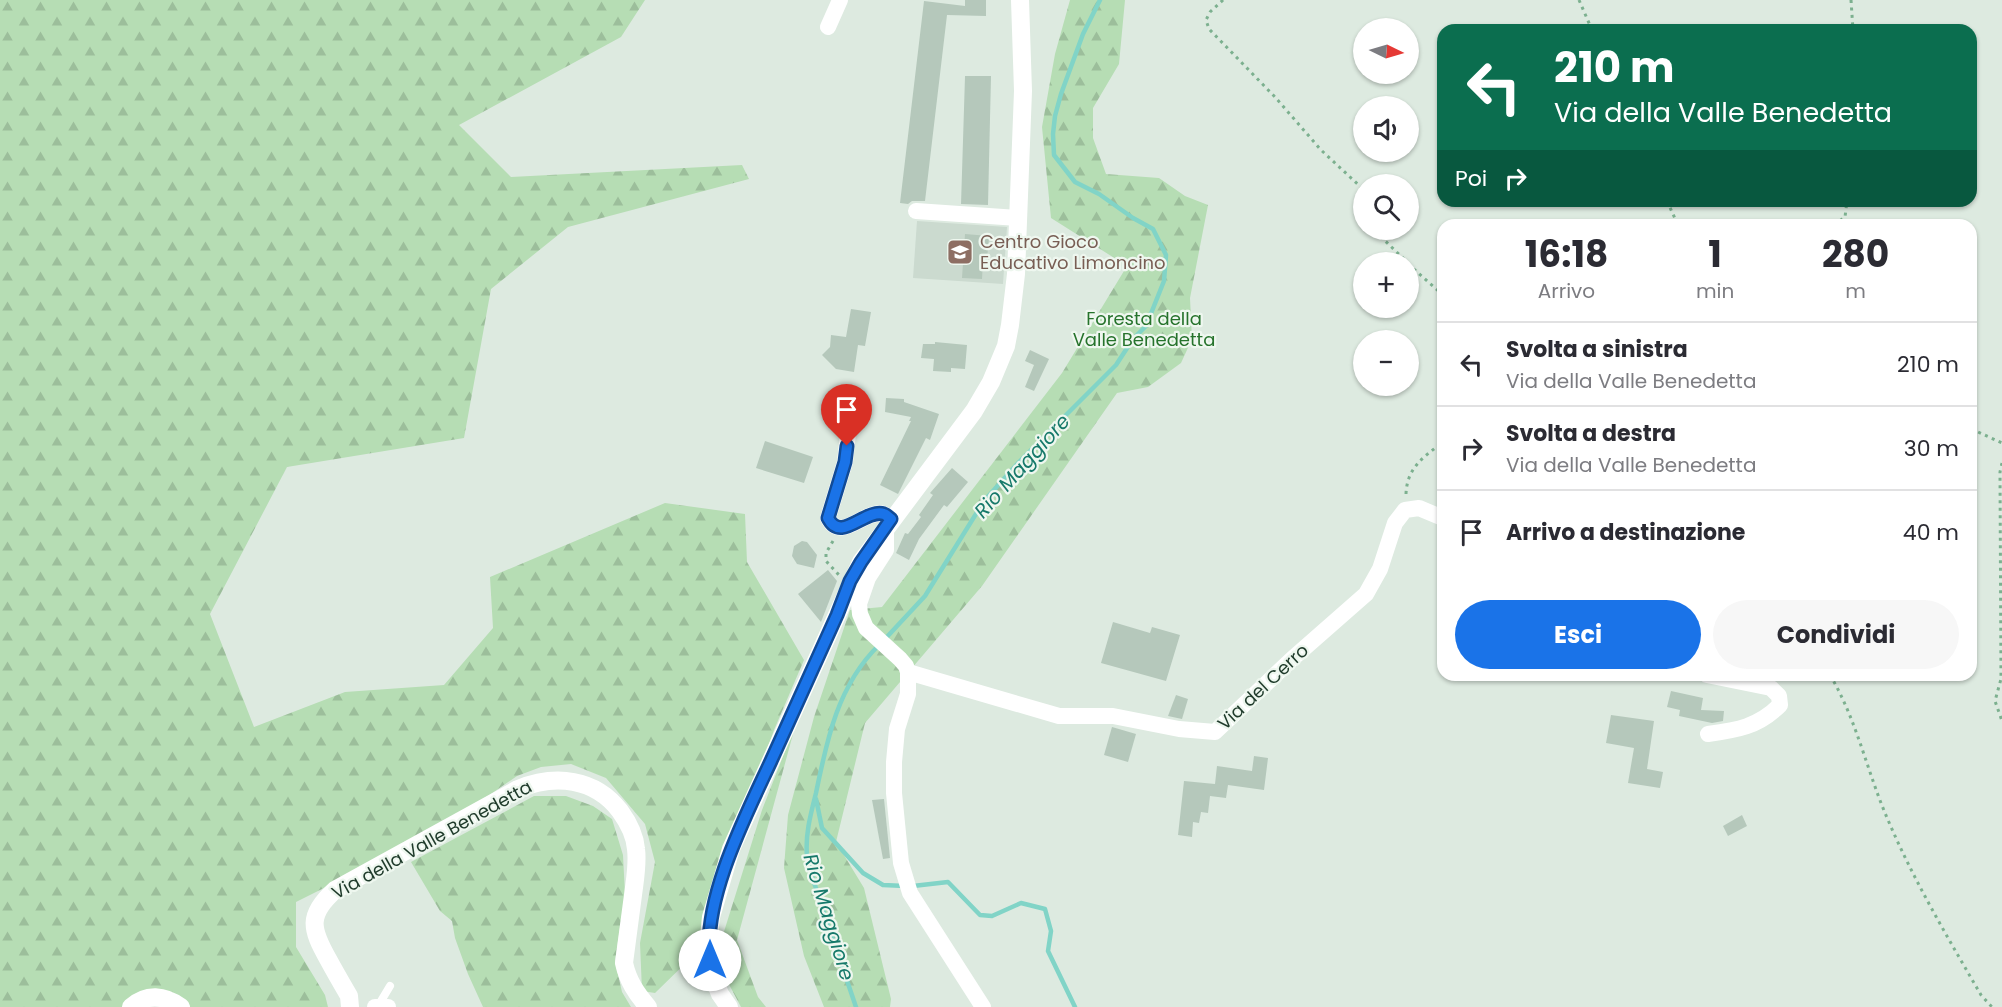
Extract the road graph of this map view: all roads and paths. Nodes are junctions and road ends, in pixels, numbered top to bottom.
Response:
1 (840, 0) edge
2 (1020, 0) edge
3 (1223, 0) edge
4 (1579, 0) edge
5 (1851, 0) edge
6 (1589, 24) edge
7 (1853, 24) edge
8 (828, 27) dead end
9 (1353, 180) edge
10 (916, 211) dead end
11 (1018, 218) junction
12 (1384, 240) edge
13 (1397, 252) edge
14 (1419, 273) edge
15 (1437, 290) edge
16 (853, 407) dead end
17 (1977, 431) edge
18 (2002, 443) edge
19 (1437, 447) edge
20 (2002, 463) edge
21 (1405, 510) junction
22 (1437, 516) edge
23 (889, 523) junction
24 (836, 528) junction
25 (850, 581) junction
26 (900, 661) junction
27 (1737, 681) edge
28 (1833, 681) edge
29 (2002, 721) edge
30 (1708, 734) dead end
31 (390, 986) dead end
32 (131, 1007) edge
33 (181, 1007) edge
34 (351, 1007) edge
35 (377, 1007) edge
36 (388, 1007) edge
37 (648, 1007) edge
38 (729, 1007) edge
39 (983, 1007) edge
40 (1992, 1007) edge

1 - 8 street
2 - 11 main road
3 - 9 path
4 - 6 path
5 - 7 path
10 - 11 street
11 - 23 main road
12 - 13 path
14 - 15 path
16 - 24 street
17 - 18 path
19 - 21 path
20 - 29 path
21 - 22 street
21 - 26 street, Via del Cerro
23 - 24 street
23 - 25 main road
23 - 26 street
24 - 25 path
25 - 38 main road
26 - 39 street
27 - 30 street
28 - 40 path
31 - 35 lane
32 - 33 main road
34 - 37 main road, Via della Valle Benedetta
35 - 36 street

